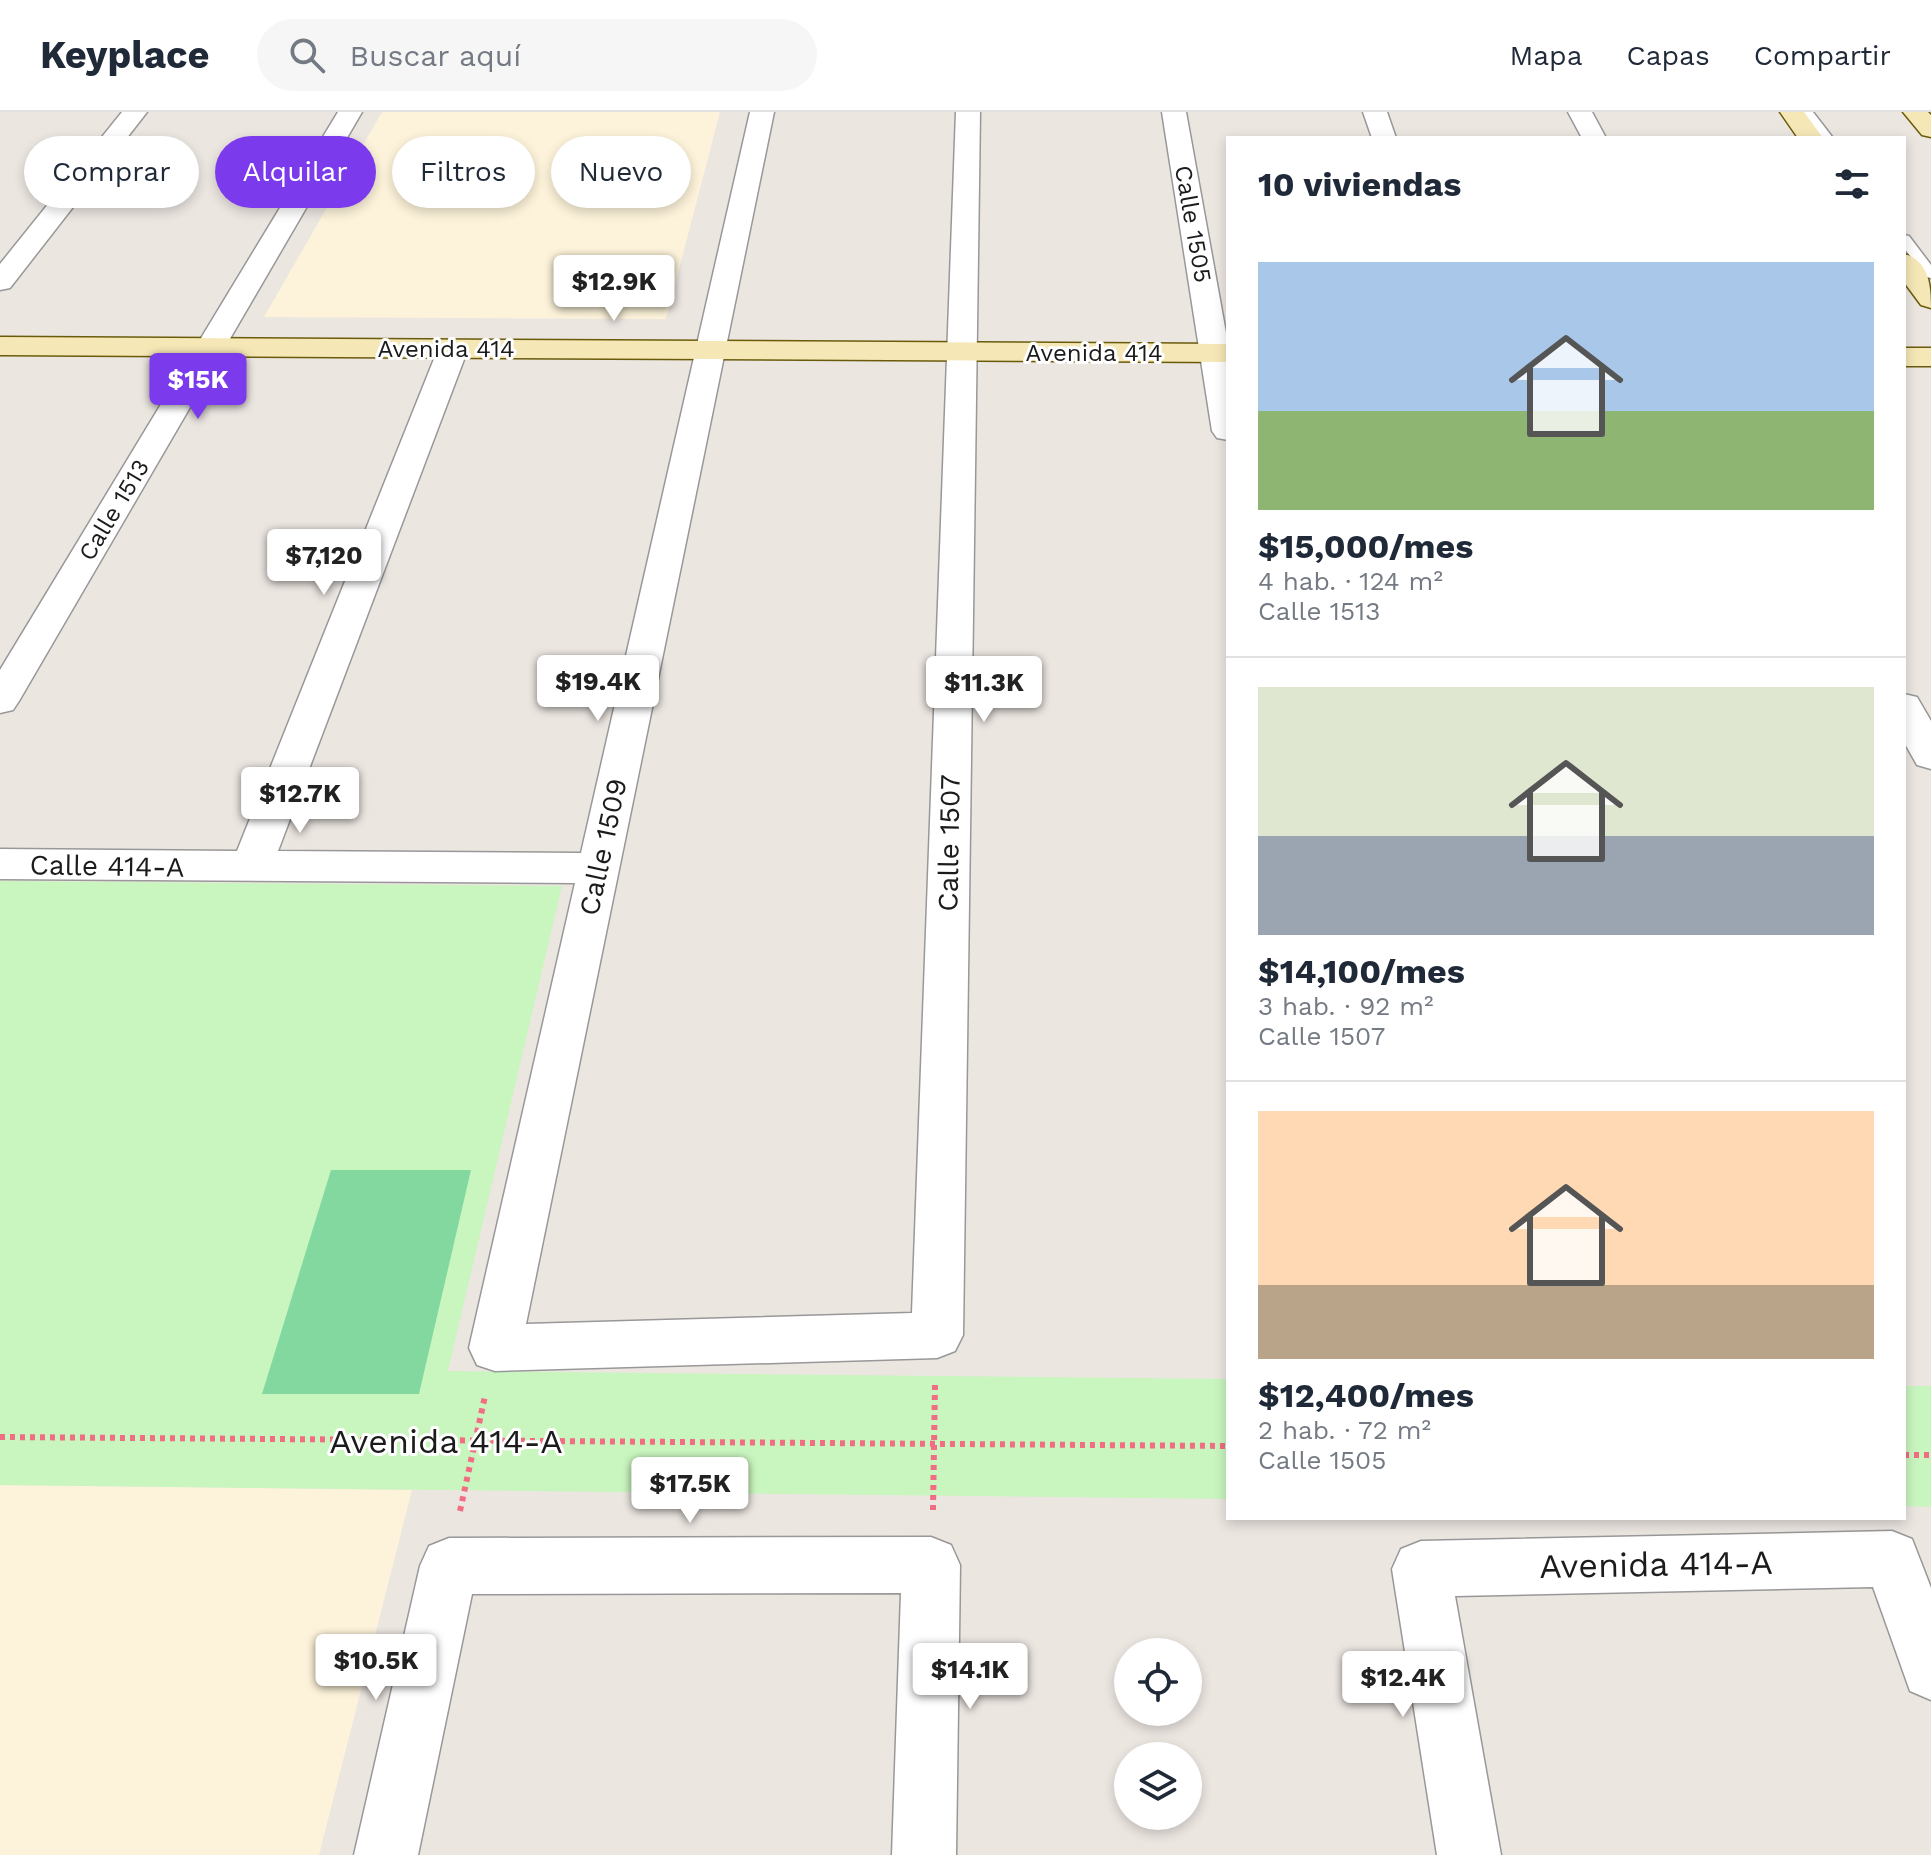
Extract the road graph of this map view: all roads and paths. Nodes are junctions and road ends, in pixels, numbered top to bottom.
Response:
1 (135, 112) edge
2 (350, 112) edge
3 (762, 112) edge
4 (968, 112) edge
5 (1174, 112) edge
6 (1375, 112) edge
7 (1580, 112) edge
8 (1792, 112) edge
9 (1807, 112) edge
10 (1915, 112) edge
11 (1931, 130) edge
12 (1383, 136) edge
13 (1593, 136) edge
14 (1810, 136) edge
15 (1825, 136) edge
16 (1906, 242) edge
17 (1906, 265) edge
18 (1931, 274) edge
19 (0, 282) edge
20 (1931, 299) edge
21 (0, 346) edge
22 (210, 347) junction
23 (453, 349) junction
24 (711, 350) junction
25 (962, 352) junction
26 (1221, 353) edge
27 (1906, 357) edge
28 (1931, 357) edge
29 (1226, 409) edge
30 (0, 701) edge
31 (1906, 710) edge
32 (1931, 756) edge
33 (0, 864) edge
34 (251, 868) junction
35 (599, 868) junction
36 (937, 1335) junction
37 (495, 1348) junction
38 (0, 1437) edge
39 (475, 1442) junction
40 (934, 1443) junction
41 (1226, 1446) edge
42 (1906, 1455) edge
43 (1931, 1455) edge
44 (931, 1565) junction
45 (449, 1566) junction
46 (1931, 1670) edge
47 (386, 1855) edge
48 (924, 1855) edge
49 (1469, 1855) edge

1 - 19 street
2 - 22 street, Calle 1513
3 - 24 street, Calle 1509
4 - 25 street, Calle 1507
5 - 26 street, Calle 1505
6 - 12 street
7 - 13 street
8 - 14 street
9 - 15 lane
10 - 11 street
16 - 18 lane
17 - 20 street
21 - 22 street, Avenida 414
22 - 23 street, Avenida 414
22 - 30 street, Calle 1513
23 - 24 street, Avenida 414
23 - 34 street
24 - 25 street, Avenida 414
24 - 35 street, Calle 1509
25 - 26 street, Avenida 414
25 - 36 street, Calle 1507
26 - 29 street, Calle 1505
27 - 28 street
31 - 32 street
33 - 34 street, Calle 414-A
34 - 35 street, Calle 414-A
35 - 37 street, Calle 1509
36 - 37 street
36 - 40 path
37 - 39 path
38 - 39 path, Avenida 414-A
39 - 40 path, Avenida 414-A
39 - 45 path
40 - 41 path, Avenida 414-A
40 - 44 path
42 - 43 path
44 - 45 street
44 - 48 street
45 - 47 street
46 - 49 street, Avenida 414-A

